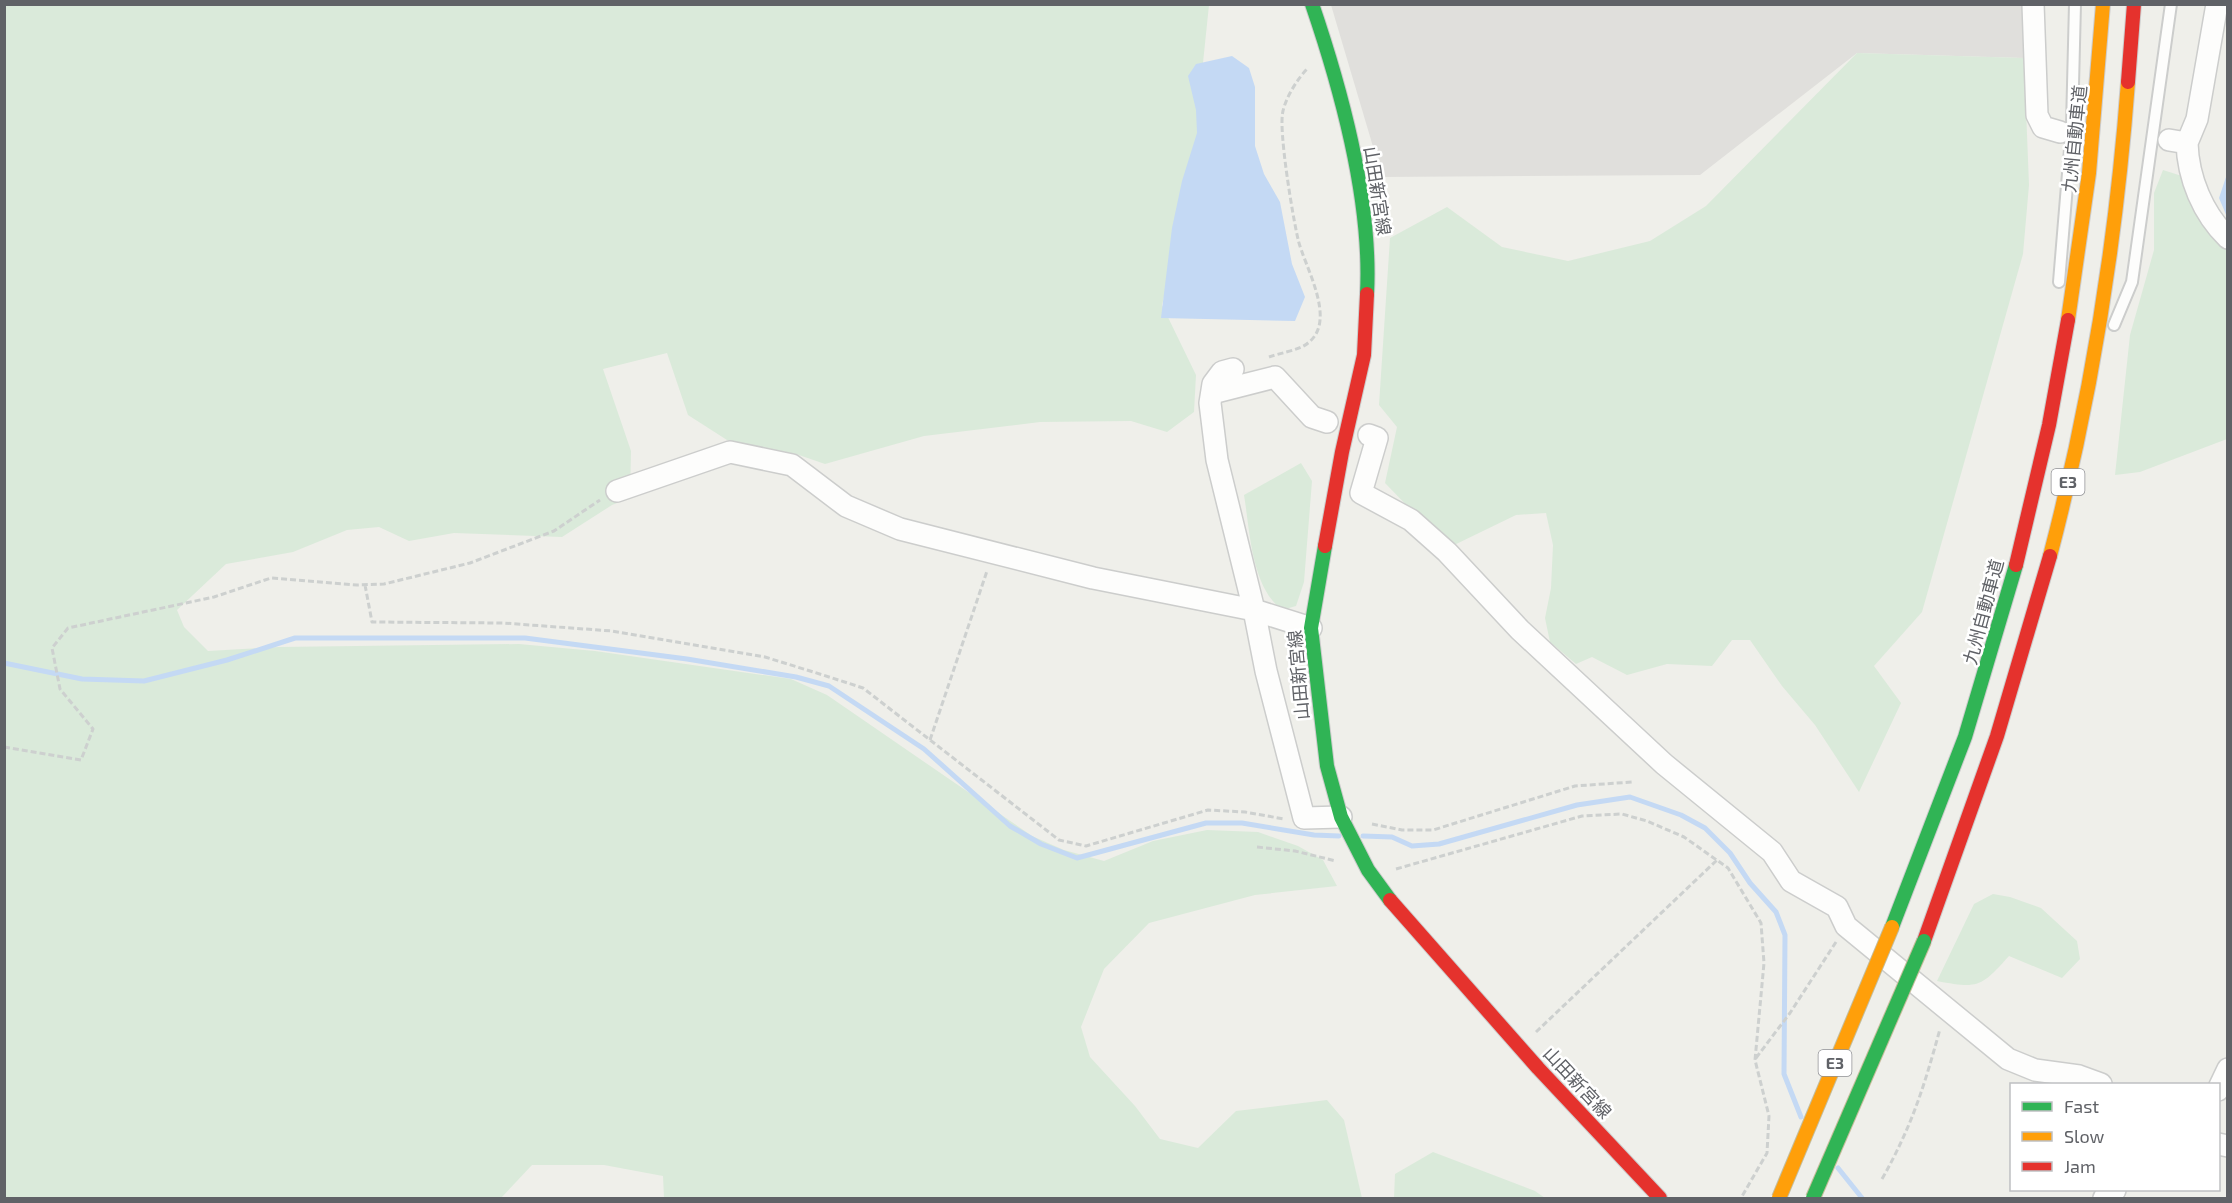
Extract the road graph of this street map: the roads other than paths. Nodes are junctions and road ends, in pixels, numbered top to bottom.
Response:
1 (1312, 4) edge
2 (2032, 4) edge
3 (2075, 4) edge
4 (2103, 4) edge
5 (2134, 4) edge
6 (2171, 4) edge
7 (2217, 4) edge
8 (2060, 132) dead end
9 (2228, 238) edge
10 (1233, 369) dead end
11 (2058, 381) junction
12 (2090, 383) junction
13 (1212, 393) junction
14 (1327, 423) dead end
15 (1369, 435) dead end
16 (617, 491) road end
17 (1254, 610) junction
18 (1311, 628) junction
19 (1341, 817) junction
20 (2228, 1069) edge
21 (2098, 1083) edge
22 (2220, 1086) edge
23 (1660, 1198) edge
24 (1779, 1198) edge
25 (1813, 1198) edge

1 - 18 main road, 山田新宮線
2 - 8 street
3 - 11 lane
4 - 11 main road, 九州自動車道 / E3
5 - 12 main road, E3
6 - 12 lane
7 - 9 street
10 - 13 street
11 - 24 main road, 九州自動車道 / E3, bridge
12 - 25 main road, E3, bridge
13 - 14 street
13 - 17 street
15 - 21 street
16 - 17 street
17 - 18 street
17 - 19 street
18 - 19 main road, 山田新宮線
19 - 23 main road, 山田新宮線
20 - 22 street

